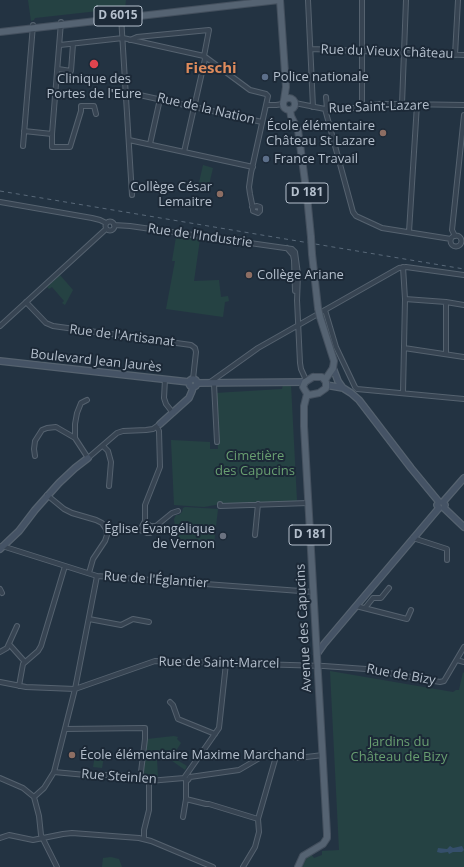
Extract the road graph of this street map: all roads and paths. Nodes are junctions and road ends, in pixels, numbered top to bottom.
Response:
1 (279, 0) edge
2 (308, 0) edge
3 (362, 0) edge
4 (406, 0) edge
5 (458, 0) edge
6 (228, 4) edge
7 (121, 17) junction
8 (61, 23) junction
9 (33, 26) junction
10 (0, 28) edge
11 (0, 32) edge
12 (123, 38) junction
13 (130, 40) junction
14 (73, 44) junction
15 (60, 45) junction
16 (311, 49) junction
17 (362, 51) junction
18 (404, 53) junction
19 (455, 54) junction
20 (464, 55) edge
21 (204, 56) junction
22 (58, 69) junction
23 (286, 91) junction
24 (126, 92) junction
25 (326, 97) dead end
26 (290, 98) junction
27 (160, 99) junction
28 (283, 102) junction
29 (295, 103) junction
30 (402, 104) junction
31 (417, 104) junction
32 (266, 105) junction
33 (464, 105) edge
34 (194, 107) junction
35 (313, 107) junction
36 (362, 107) junction
37 (326, 109) junction
38 (96, 114) dead end
39 (464, 115) edge
40 (292, 116) junction
41 (262, 122) junction
42 (24, 131) junction
43 (52, 134) junction
44 (129, 140) junction
45 (150, 144) junction
46 (23, 146) dead end
47 (184, 152) junction
48 (253, 167) junction
49 (132, 195) dead end
50 (0, 202) edge
51 (252, 207) dead end
52 (106, 223) junction
53 (114, 225) junction
54 (106, 229) junction
55 (409, 232) junction
56 (453, 238) junction
57 (463, 239) edge
58 (401, 268) junction
59 (464, 275) edge
60 (405, 299) junction
61 (26, 302) junction
62 (446, 302) junction
63 (464, 305) edge
64 (325, 310) junction
65 (298, 325) junction
66 (0, 326) edge
67 (404, 348) junction
68 (446, 354) junction
69 (332, 355) junction
70 (464, 357) edge
71 (0, 361) edge
72 (300, 363) junction
73 (333, 368) junction
74 (316, 377) junction
75 (165, 379) junction
76 (215, 381) junction
77 (193, 383) junction
78 (305, 383) junction
79 (326, 383) junction
80 (343, 388) junction
81 (403, 393) junction
82 (308, 394) junction
83 (464, 399) edge
84 (88, 400) dead end
85 (173, 413) junction
86 (159, 425) junction
87 (75, 438) junction
88 (217, 442) dead end
89 (103, 446) junction
90 (35, 456) dead end
91 (88, 458) junction
92 (464, 478) edge
93 (109, 486) dead end
94 (47, 495) junction
95 (308, 503) junction
96 (220, 504) dead end
97 (258, 504) junction
98 (441, 505) junction
99 (178, 511) dead end
100 (145, 521) junction
101 (464, 527) edge
102 (150, 532) dead end
103 (255, 535) dead end
104 (413, 538) junction
105 (1, 546) edge
106 (447, 560) dead end
107 (65, 566) junction
108 (89, 573) junction
109 (97, 576) junction
110 (389, 588) dead end
111 (314, 592) junction
112 (356, 606) junction
113 (364, 608) junction
114 (411, 610) dead end
115 (89, 620) junction
116 (148, 622) dead end
117 (17, 626) dead end
118 (9, 644) junction
119 (316, 644) junction
120 (324, 644) junction
121 (464, 647) edge
122 (0, 652) edge
123 (317, 654) junction
124 (457, 660) junction
125 (25, 662) junction
126 (464, 662) edge
127 (226, 663) junction
128 (317, 665) junction
129 (0, 682) edge
130 (19, 686) junction
131 (75, 689) junction
132 (170, 702) dead end
133 (65, 729) junction
134 (215, 734) junction
135 (277, 754) junction
136 (323, 755) junction
137 (54, 772) junction
138 (186, 777) junction
139 (0, 778) edge
140 (140, 780) junction
141 (149, 782) junction
142 (34, 797) junction
143 (186, 799) junction
144 (183, 817) dead end
145 (258, 819) junction
146 (0, 838) edge
147 (43, 838) junction
148 (144, 839) junction
149 (57, 867) edge
150 (213, 867) edge
151 (243, 867) edge
152 (298, 867) edge

1 - 6 main road, D 6015
1 - 23 main road
2 - 16 street
3 - 17 street
4 - 18 street
5 - 19 street
6 - 7 main road, D 6015
7 - 8 main road, D 6015
7 - 12 street
8 - 9 main road, D 6015
8 - 15 street
9 - 10 main road, D 6015
9 - 11 main road, D 6015
9 - 42 street
12 - 13 street
12 - 14 street
12 - 24 street
13 - 21 street
13 - 21 street
14 - 15 street
14 - 22 street
15 - 22 street
16 - 17 street, Rue du Vieux Château
16 - 35 street
17 - 18 street, Rue du Vieux Château
17 - 36 street
18 - 19 street, Rue du Vieux Château
18 - 30 street
19 - 20 street, Rue du Vieux Château
21 - 32 street
21 - 34 street
22 - 43 street
23 - 26 main road
23 - 28 main road
24 - 27 street, Rue de la Nation
24 - 44 street
25 - 37 street
26 - 28 main road
26 - 29 main road
27 - 34 street, Rue de la Nation
27 - 45 street
28 - 32 street
28 - 40 main road
29 - 35 street, Rue Saint-Lazare
29 - 40 main road
30 - 31 street, Rue Saint-Lazare
30 - 36 street, Rue Saint-Lazare
31 - 33 street, Rue Saint-Lazare
31 - 55 street
32 - 41 street
34 - 41 street, Rue de la Nation
34 - 47 street
35 - 37 street, Rue Saint-Lazare
36 - 37 street, Rue Saint-Lazare
37 - 55 street
38 - 43 street
39 - 56 street
40 - 69 main road, D 181, bridge
41 - 48 street
42 - 43 street
42 - 46 street
44 - 45 street
44 - 49 street
45 - 47 street
47 - 48 street
48 - 51 street
50 - 52 street
52 - 53 street, Rue de l'Industrie
52 - 54 street
53 - 54 street
53 - 65 street, Rue de l'Industrie
54 - 61 street
55 - 56 street
56 - 57 street
56 - 57 street
58 - 59 street
58 - 60 street
58 - 64 street
60 - 62 street
60 - 67 street
61 - 66 street
61 - 77 street, Rue de l'Artisanat
62 - 63 street
62 - 68 street
64 - 65 street
64 - 81 street
65 - 72 street
65 - 76 street
67 - 68 street
67 - 81 street
68 - 70 street
69 - 73 main road, D 181
69 - 74 main road
71 - 75 main road, Boulevard Jean Jaurès
72 - 74 street
72 - 78 street
73 - 79 main road
73 - 80 main road
74 - 78 main road
74 - 79 main road
75 - 77 main road, Boulevard Jean Jaurès
75 - 85 street
76 - 77 main road, Boulevard Jean Jaurès
76 - 78 main road, Boulevard Jean Jaurès
76 - 88 street
77 - 85 main road
78 - 82 main road
79 - 80 main road
79 - 82 main road
80 - 98 main road
81 - 83 street
82 - 95 main road, Avenue des Capucins / D 181
84 - 87 street
85 - 86 main road
86 - 89 street
86 - 100 street
87 - 90 street
87 - 91 street
89 - 91 street
89 - 93 street
91 - 94 main road
92 - 98 main road
94 - 105 main road
94 - 108 street
95 - 97 street
95 - 111 main road, Avenue des Capucins / D 181
96 - 97 street
97 - 103 street
98 - 101 main road
98 - 104 main road
99 - 100 street
100 - 102 street
104 - 106 street
104 - 112 main road
105 - 107 street, Rue de l'Églantier
107 - 108 street, Rue de l'Églantier
107 - 125 street
108 - 109 street, Rue de l'Églantier
109 - 111 street, Rue de l'Églantier
109 - 115 street
110 - 113 street
111 - 119 main road, Avenue des Capucins / D 181
112 - 113 street
112 - 120 main road
113 - 114 street
115 - 116 street
115 - 131 street
117 - 118 street
118 - 122 street
118 - 125 street
119 - 120 main road
119 - 123 main road, Avenue des Capucins / D 181
120 - 123 main road
121 - 124 street, Rue de Bizy
123 - 128 main road, Avenue des Capucins / D 181
124 - 126 street
124 - 128 street, Rue de Bizy
125 - 130 street
127 - 128 street, Rue de Saint-Marcel
127 - 131 street, Rue de Saint-Marcel
127 - 134 street
128 - 136 main road, Avenue des Capucins / D 181
129 - 130 street
130 - 131 street
131 - 133 street
132 - 134 street
133 - 137 street
133 - 140 street
134 - 138 street
135 - 136 street, Rue Steinlen
135 - 138 street, Rue Steinlen
135 - 145 street
136 - 152 main road, Avenue des Capucins / D 181
137 - 140 street, Rue Steinlen
137 - 142 street
138 - 141 street, Rue Steinlen
138 - 143 street
139 - 142 street
140 - 141 street, Rue Steinlen
141 - 148 street
142 - 147 street
143 - 144 street
143 - 145 street
145 - 151 street
146 - 147 street
147 - 148 street
147 - 149 street
148 - 150 street

